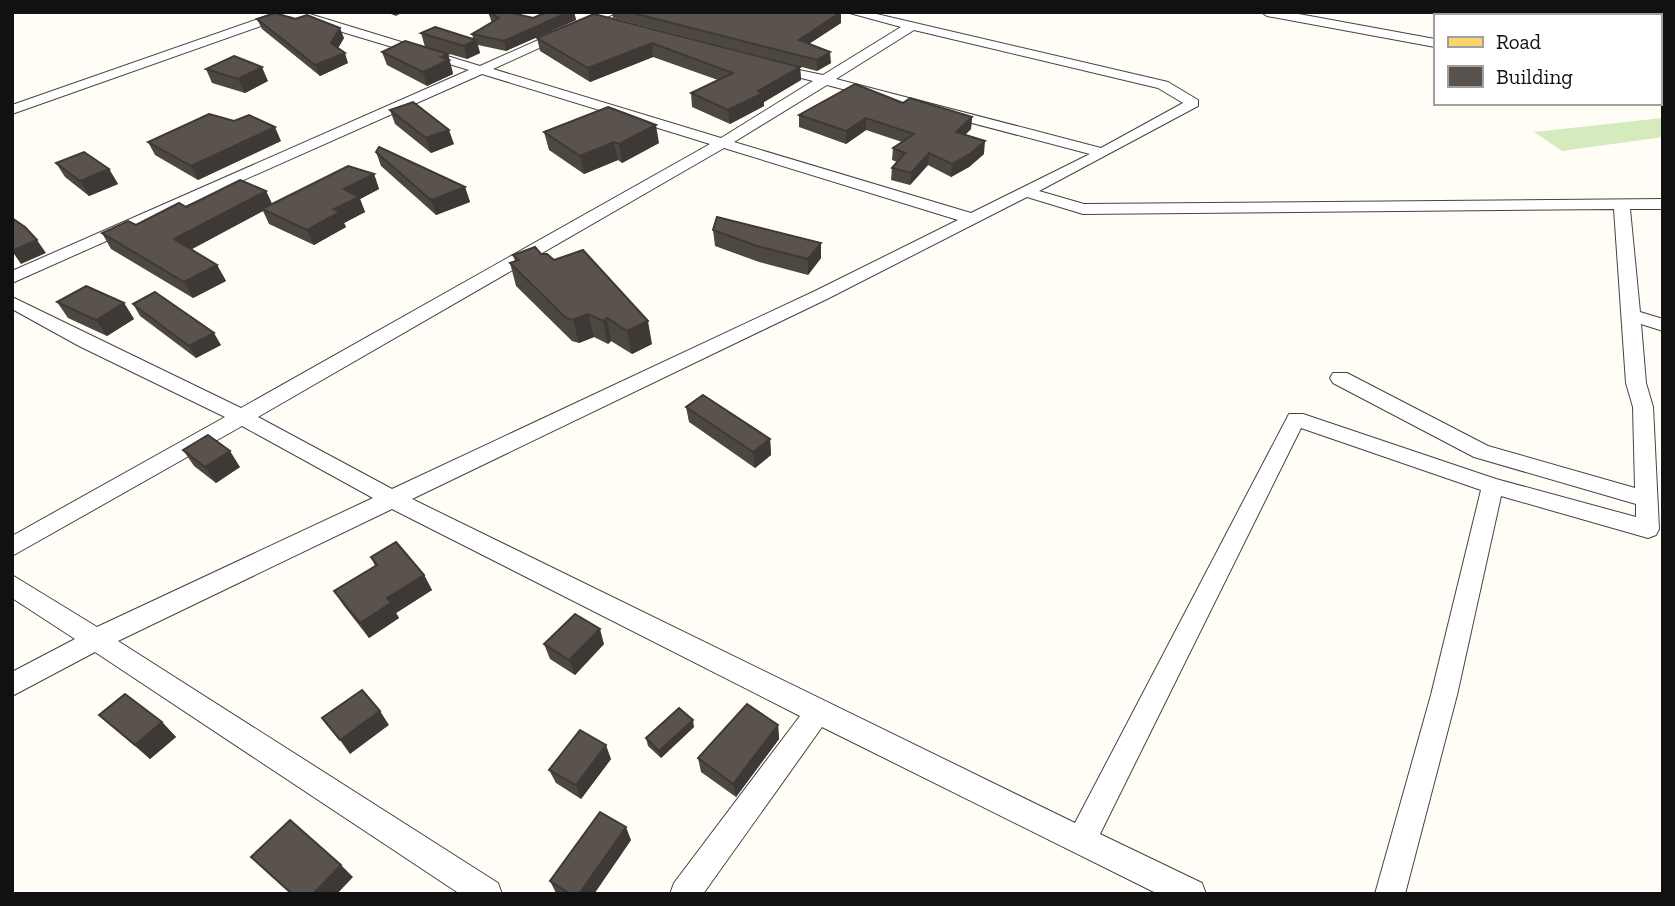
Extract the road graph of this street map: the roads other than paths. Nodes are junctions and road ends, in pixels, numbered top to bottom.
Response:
1 (291, 12) edge
2 (612, 12) edge
3 (852, 12) edge
4 (1271, 12) edge
5 (576, 15) dead end
6 (594, 20) junction
7 (620, 26) edge
8 (912, 26) junction
9 (1434, 43) edge
10 (761, 63) edge
11 (477, 71) junction
12 (825, 80) junction
13 (12, 110) edge
14 (721, 144) junction
15 (1103, 153) junction
16 (1025, 192) junction
17 (1622, 204) junction
18 (1663, 204) edge
19 (973, 219) junction
20 (12, 278) edge
21 (12, 302) edge
22 (1632, 317) junction
23 (1663, 325) edge
24 (1340, 378) dead end
25 (1653, 410) edge
26 (242, 417) junction
27 (1493, 486) junction
28 (392, 499) junction
29 (1647, 499) junction
30 (12, 547) edge
31 (12, 585) edge
32 (97, 639) junction
33 (12, 685) edge
34 (818, 712) junction
35 (1081, 841) junction
36 (1156, 886) edge
37 (487, 894) edge
38 (685, 894) edge
39 (1191, 894) edge
40 (1390, 894) edge

1 - 11 street
1 - 13 street
2 - 6 street
3 - 8 street
4 - 9 street
5 - 6 street
6 - 7 street
6 - 11 street
8 - 12 street
8 - 15 street
10 - 12 street
11 - 14 street
11 - 20 street
12 - 14 street
12 - 15 street
14 - 19 street
14 - 26 street
15 - 16 street
16 - 17 street
16 - 19 street
17 - 18 street
17 - 22 street
19 - 28 street
21 - 26 street
22 - 23 street
22 - 25 street
24 - 29 street
25 - 29 street
26 - 28 street
26 - 30 street
27 - 29 street
27 - 35 street
27 - 40 street
28 - 32 street
28 - 34 street
31 - 32 street
32 - 33 street
32 - 37 street
34 - 35 street
34 - 38 street
35 - 36 street
36 - 39 street

